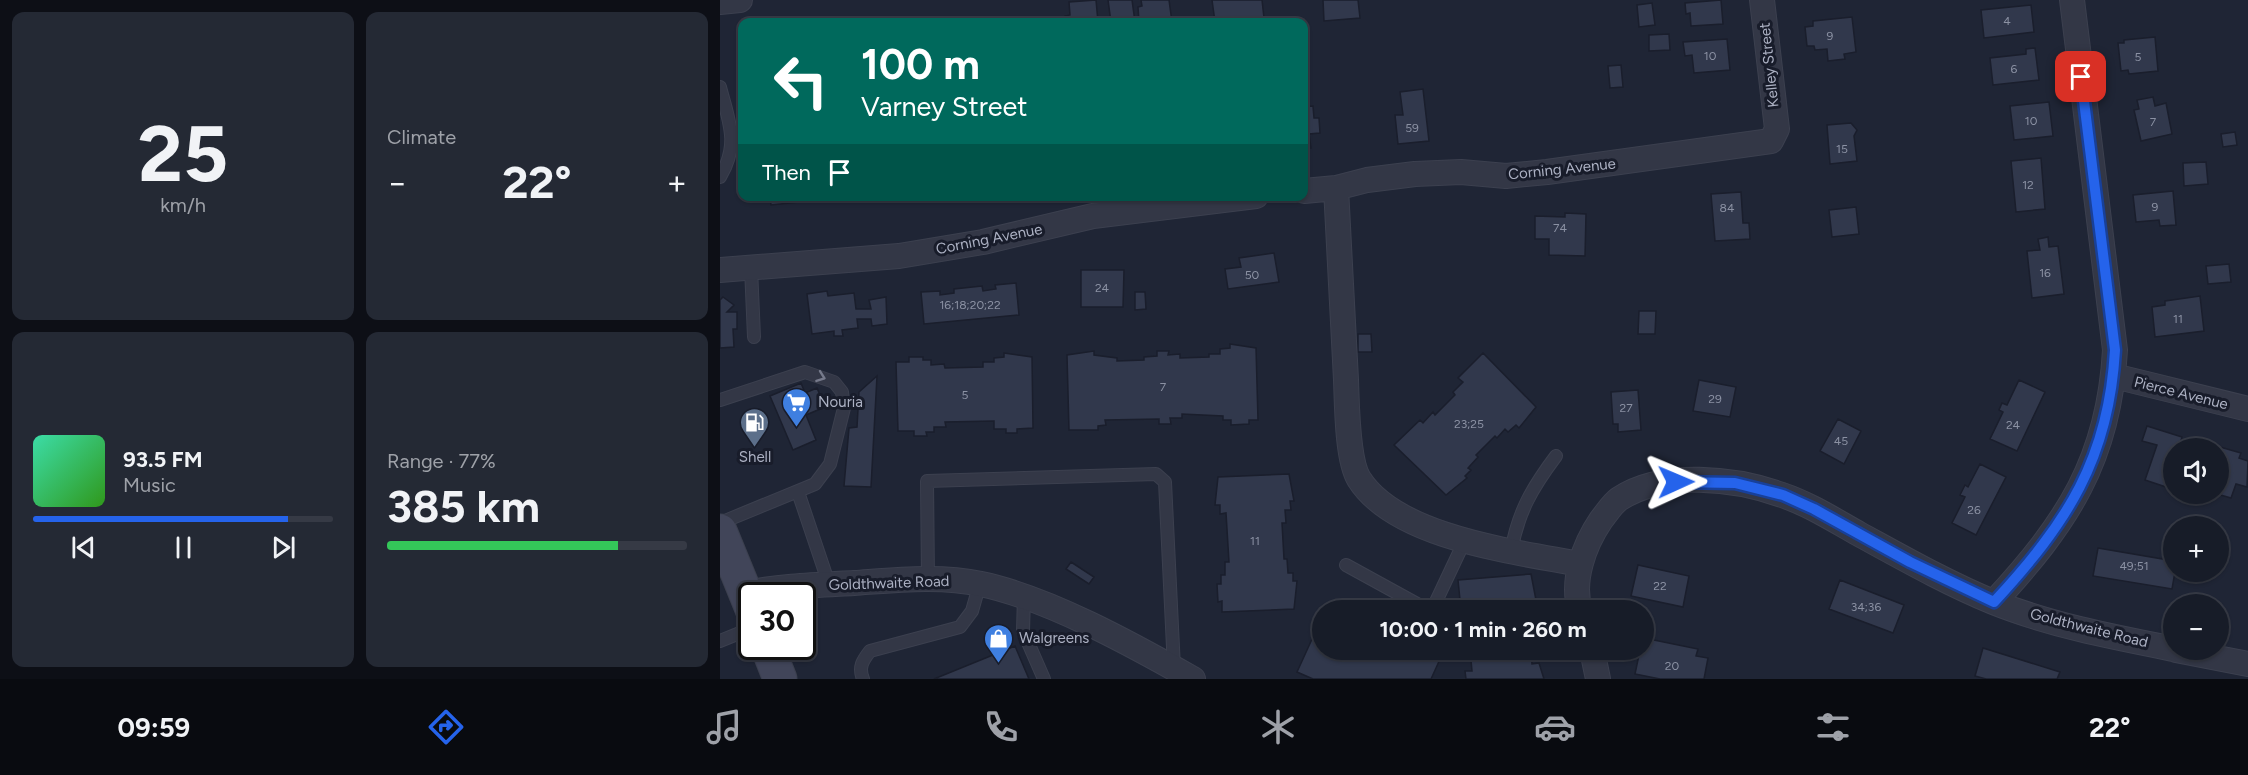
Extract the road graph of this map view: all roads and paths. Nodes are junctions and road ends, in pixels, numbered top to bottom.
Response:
1 (740, 0) edge
2 (1762, 0) edge
3 (2072, 0) edge
4 (720, 2) edge
5 (720, 87) edge
6 (1777, 129) joint
7 (720, 177) edge
8 (1336, 188) junction
9 (1308, 191) edge
10 (1215, 201) edge
11 (751, 268) junction
12 (720, 270) edge
13 (754, 337) dead end
14 (2114, 376) junction
15 (720, 399) edge
16 (2248, 409) edge
17 (1556, 456) dead end
18 (798, 492) junction
19 (720, 523) edge
20 (720, 531) edge
21 (1465, 540) junction
22 (1511, 552) junction
23 (1581, 564) junction
24 (1346, 565) dead end
25 (928, 580) junction
26 (740, 582) edge
27 (980, 583) junction
28 (829, 584) junction
29 (816, 585) edge
30 (1023, 596) junction
31 (1411, 600) edge
32 (1435, 600) edge
33 (1580, 600) edge
34 (1994, 602) junction
35 (738, 634) edge
36 (720, 641) edge
37 (2163, 646) edge
38 (1594, 660) edge
39 (2229, 660) edge
40 (2248, 664) edge
41 (1183, 674) edge
42 (862, 679) edge
43 (1044, 679) edge
44 (1598, 679) edge

1 - 4 street
2 - 6 street, Kelley Street
3 - 14 street
5 - 7 lane
6 - 8 street, Corning Avenue
8 - 9 street, Corning Avenue
8 - 21 street
10 - 11 street, Corning Avenue
11 - 12 street, Corning Avenue
11 - 13 lane
14 - 16 street, Pierce Avenue
14 - 34 street
15 -> 18 lane
17 - 22 lane
18 - 19 lane
18 - 28 lane
20 - 26 main road
21 - 22 street
21 - 32 lane
22 - 23 street
23 - 33 street, Goldthwaite Road
23 - 34 street, Goldthwaite Road
24 - 31 lane
25 - 27 street, Goldthwaite Road
25 - 28 street, Goldthwaite Road
25 - 41 lane
27 - 30 street, Goldthwaite Road
27 - 42 lane
28 - 29 street, Goldthwaite Road
30 - 41 street, Goldthwaite Road
30 - 43 lane
34 - 37 street, Goldthwaite Road
35 - 36 lane
38 - 44 street
39 - 40 street, Goldthwaite Road

